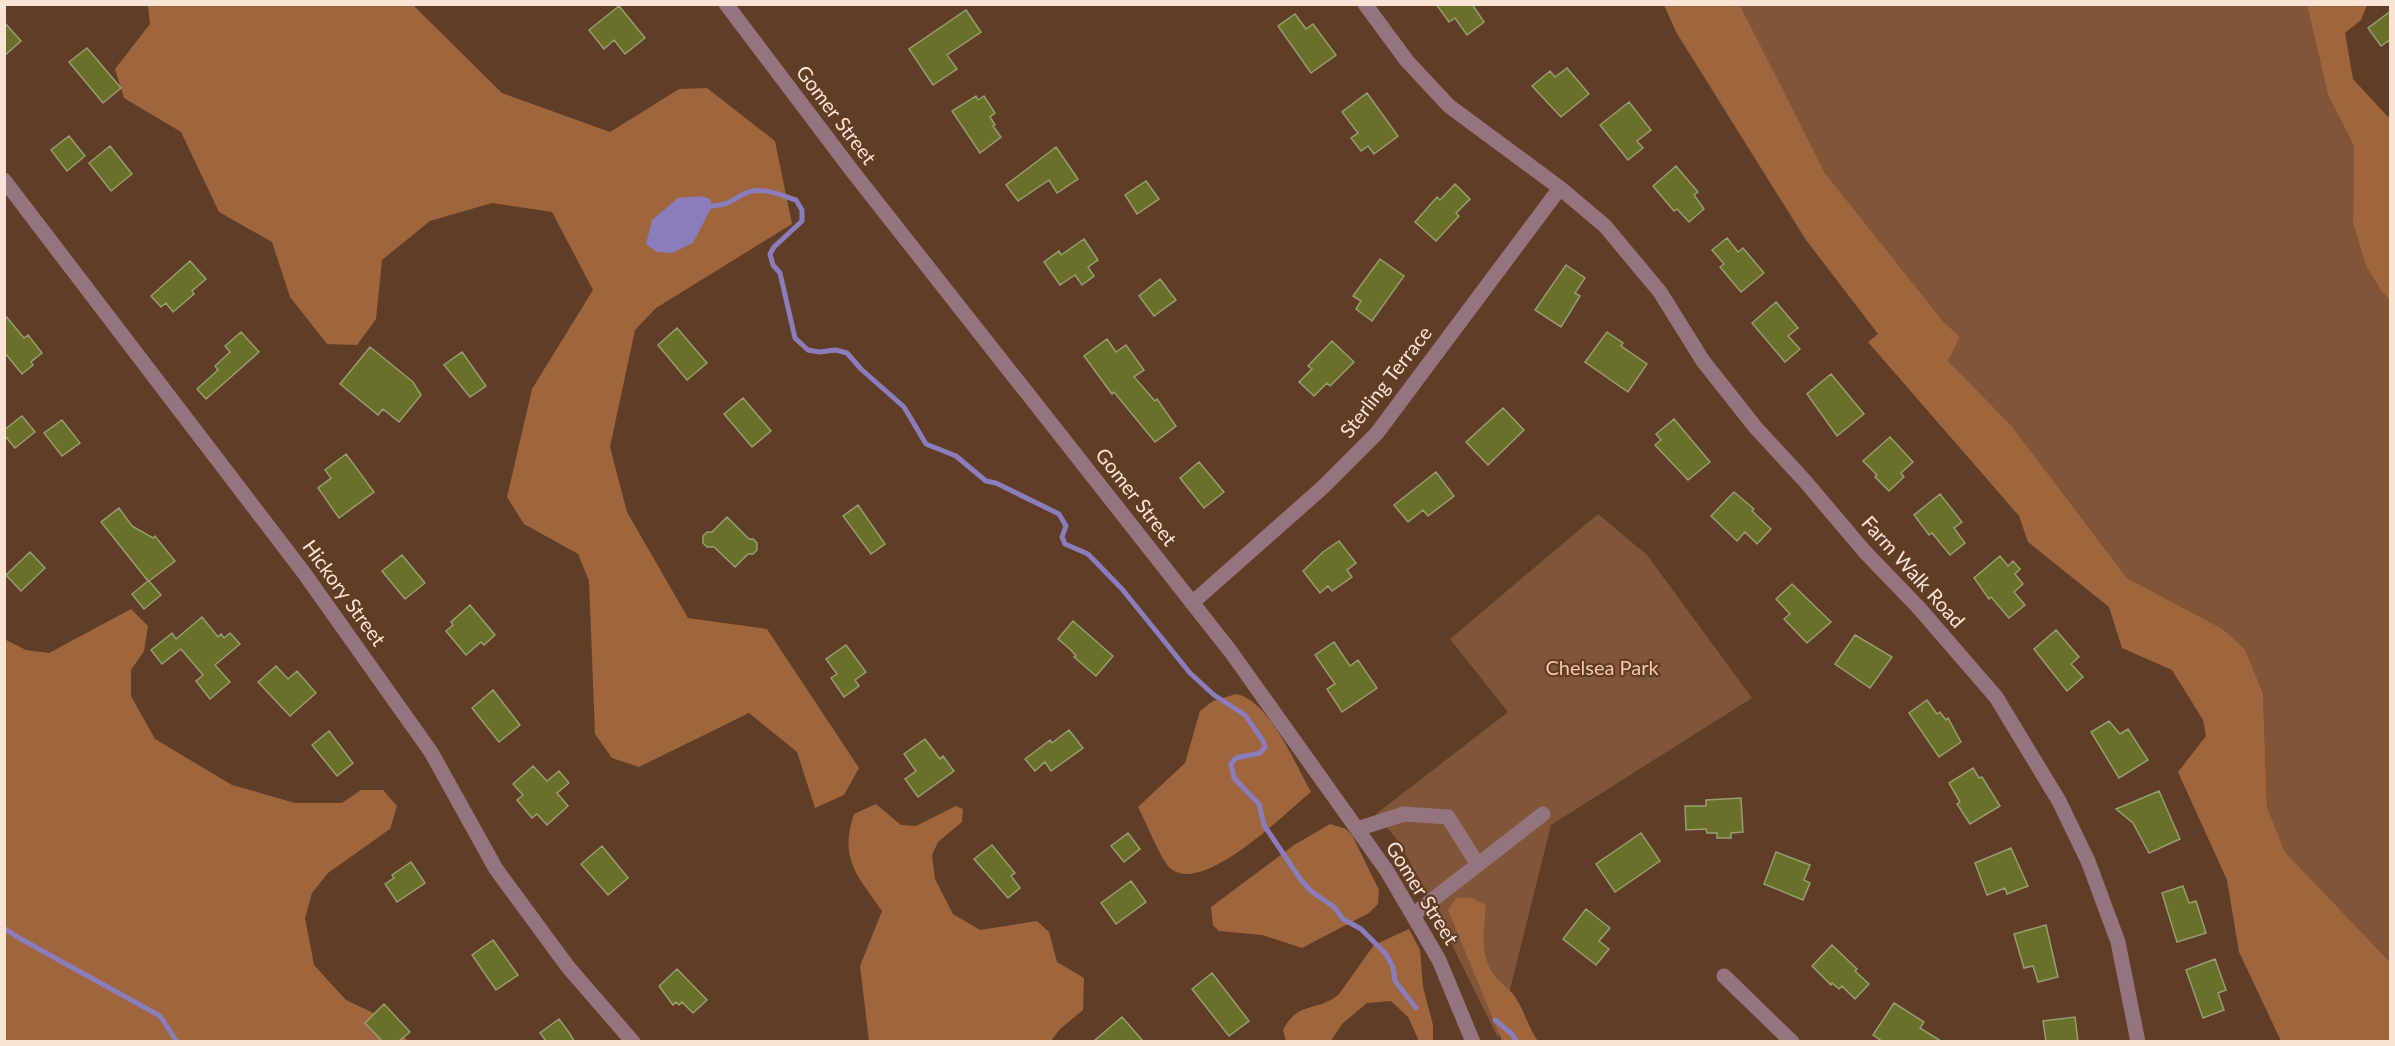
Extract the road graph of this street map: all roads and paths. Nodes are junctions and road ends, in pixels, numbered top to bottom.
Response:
1 (726, 4) edge
2 (1365, 4) edge
3 (4, 180) edge
4 (1560, 188) junction
5 (1192, 603) junction
6 (1543, 814) dead end
7 (1357, 829) junction
8 (1478, 865) junction
9 (1413, 915) junction
10 (1724, 976) dead end
11 (633, 1041) edge
12 (1473, 1041) edge
13 (1792, 1041) edge
14 (2138, 1041) edge

1 - 5 street, Gomer Street
2 - 4 street, Farm Walk Road
3 - 11 street, Hickory Street
4 - 5 street, Sterling Terrace
4 - 14 street, Farm Walk Road
5 - 7 street, Gomer Street
6 - 8 street
7 - 8 street
7 - 9 street, Gomer Street
8 - 9 street
9 - 12 street, Gomer Street
10 - 13 street

